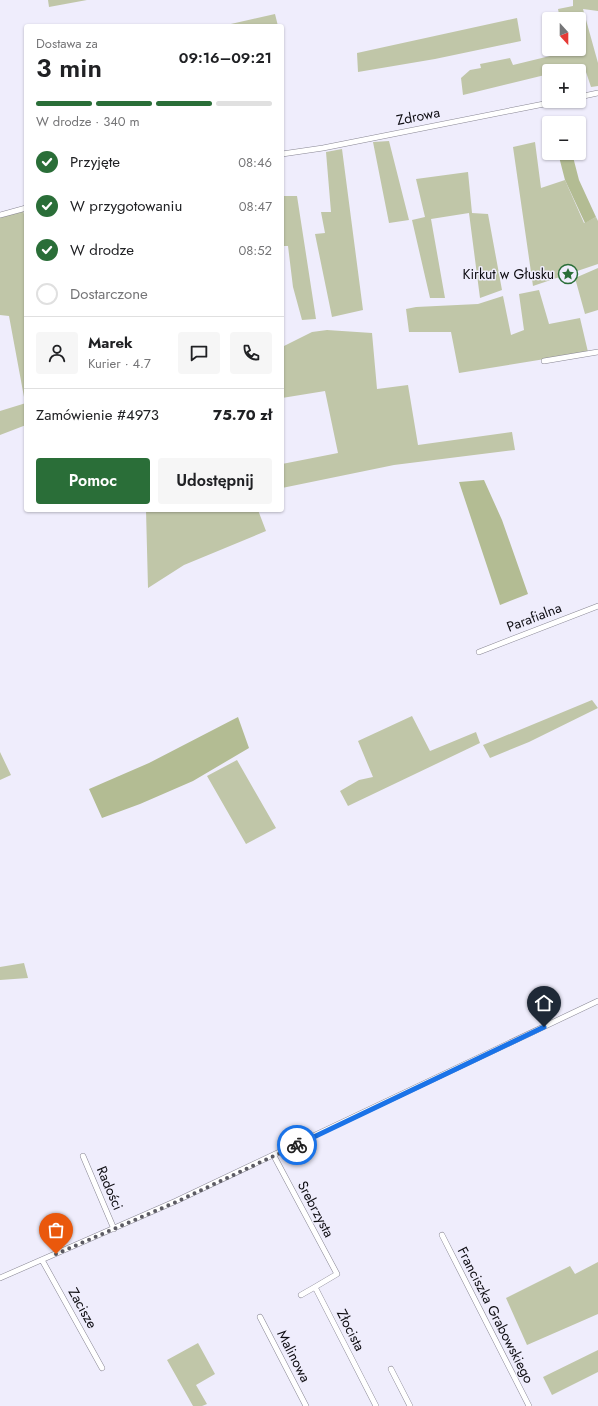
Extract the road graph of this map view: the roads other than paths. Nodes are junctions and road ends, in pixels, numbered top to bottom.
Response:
1 (598, 92) edge
2 (586, 95) edge
3 (542, 104) edge
4 (284, 154) edge
5 (24, 209) edge
6 (0, 216) edge
7 (598, 352) edge
8 (544, 361) dead end
9 (598, 606) edge
10 (479, 652) dead end
11 (598, 1001) edge
12 (275, 1155) junction
13 (83, 1156) dead end
14 (114, 1229) junction
15 (442, 1235) dead end
16 (42, 1260) junction
17 (0, 1278) edge
18 (315, 1287) junction
19 (301, 1295) dead end
20 (260, 1317) dead end
21 (102, 1368) dead end
22 (391, 1369) dead end
23 (306, 1406) edge
24 (376, 1406) edge
25 (410, 1406) edge
26 (529, 1406) edge

1 - 2 street
3 - 4 street, Zdrowa
5 - 6 street
7 - 8 street
9 - 10 street, Parafialna
11 - 12 street
12 - 14 street
12 - 18 street, Srebrzysta
13 - 14 street, Radości
14 - 16 street
15 - 26 street, Franciszka Grabowskiego
16 - 17 street
16 - 21 street, Zacisze
18 - 19 street
18 - 24 street, Złocista
20 - 23 street, Malinowa
22 - 25 street

